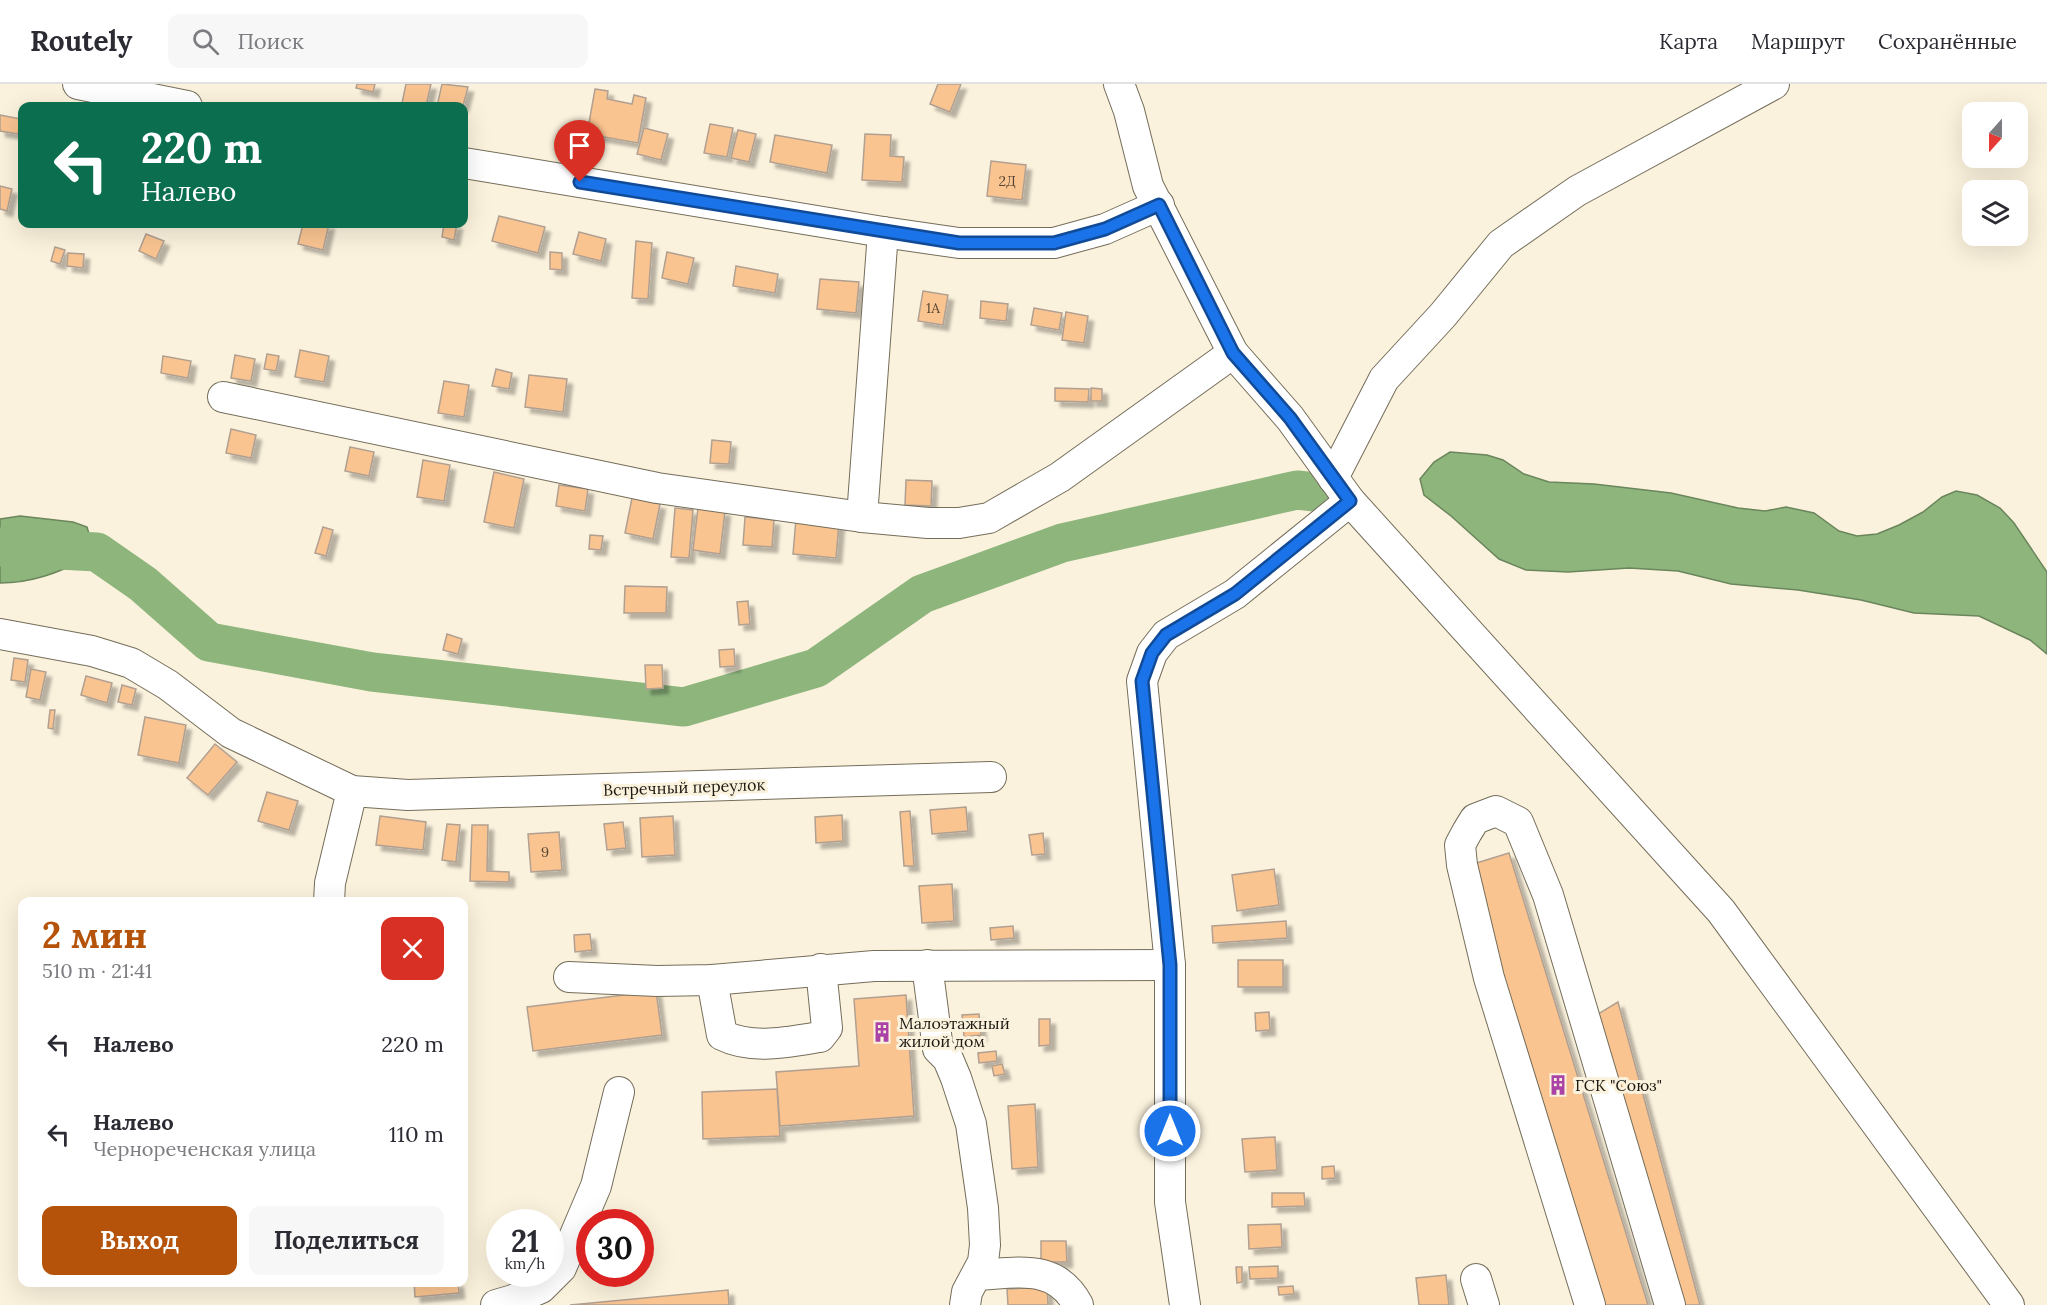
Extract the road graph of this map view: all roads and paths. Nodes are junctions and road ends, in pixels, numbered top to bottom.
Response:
1 (78, 84) edge
2 (1119, 84) edge
3 (1774, 84) edge
4 (167, 102) edge
5 (468, 164) edge
6 (1159, 205) junction
7 (883, 232) junction
8 (1233, 353) junction
9 (224, 397) dead end
10 (1342, 490) junction
11 (862, 517) junction
12 (0, 634) edge
13 (991, 777) dead end
14 (364, 792) junction
15 (329, 897) edge
16 (927, 965) junction
17 (1170, 965) junction
18 (821, 969) junction
19 (569, 976) dead end
20 (712, 980) junction
21 (619, 1092) dead end
22 (977, 1275) junction
23 (496, 1305) edge
24 (965, 1305) edge
25 (1078, 1305) edge
26 (1185, 1305) edge
27 (1590, 1305) edge
28 (1670, 1305) edge
29 (2009, 1305) edge

1 - 4 street
2 - 6 street
3 - 10 street
5 - 7 street
6 - 7 street
6 - 8 street
7 - 11 street
8 - 10 street
8 - 11 street
9 - 11 street
10 - 17 street
10 - 29 street
12 - 14 street
13 - 14 street, Встречный переулок
14 - 15 street
16 - 17 street
16 - 18 street
16 - 22 street
17 - 26 street
18 - 20 street
18 - 20 street
19 - 20 street
21 - 23 street
22 - 24 street
22 - 25 street
27 - 28 street

